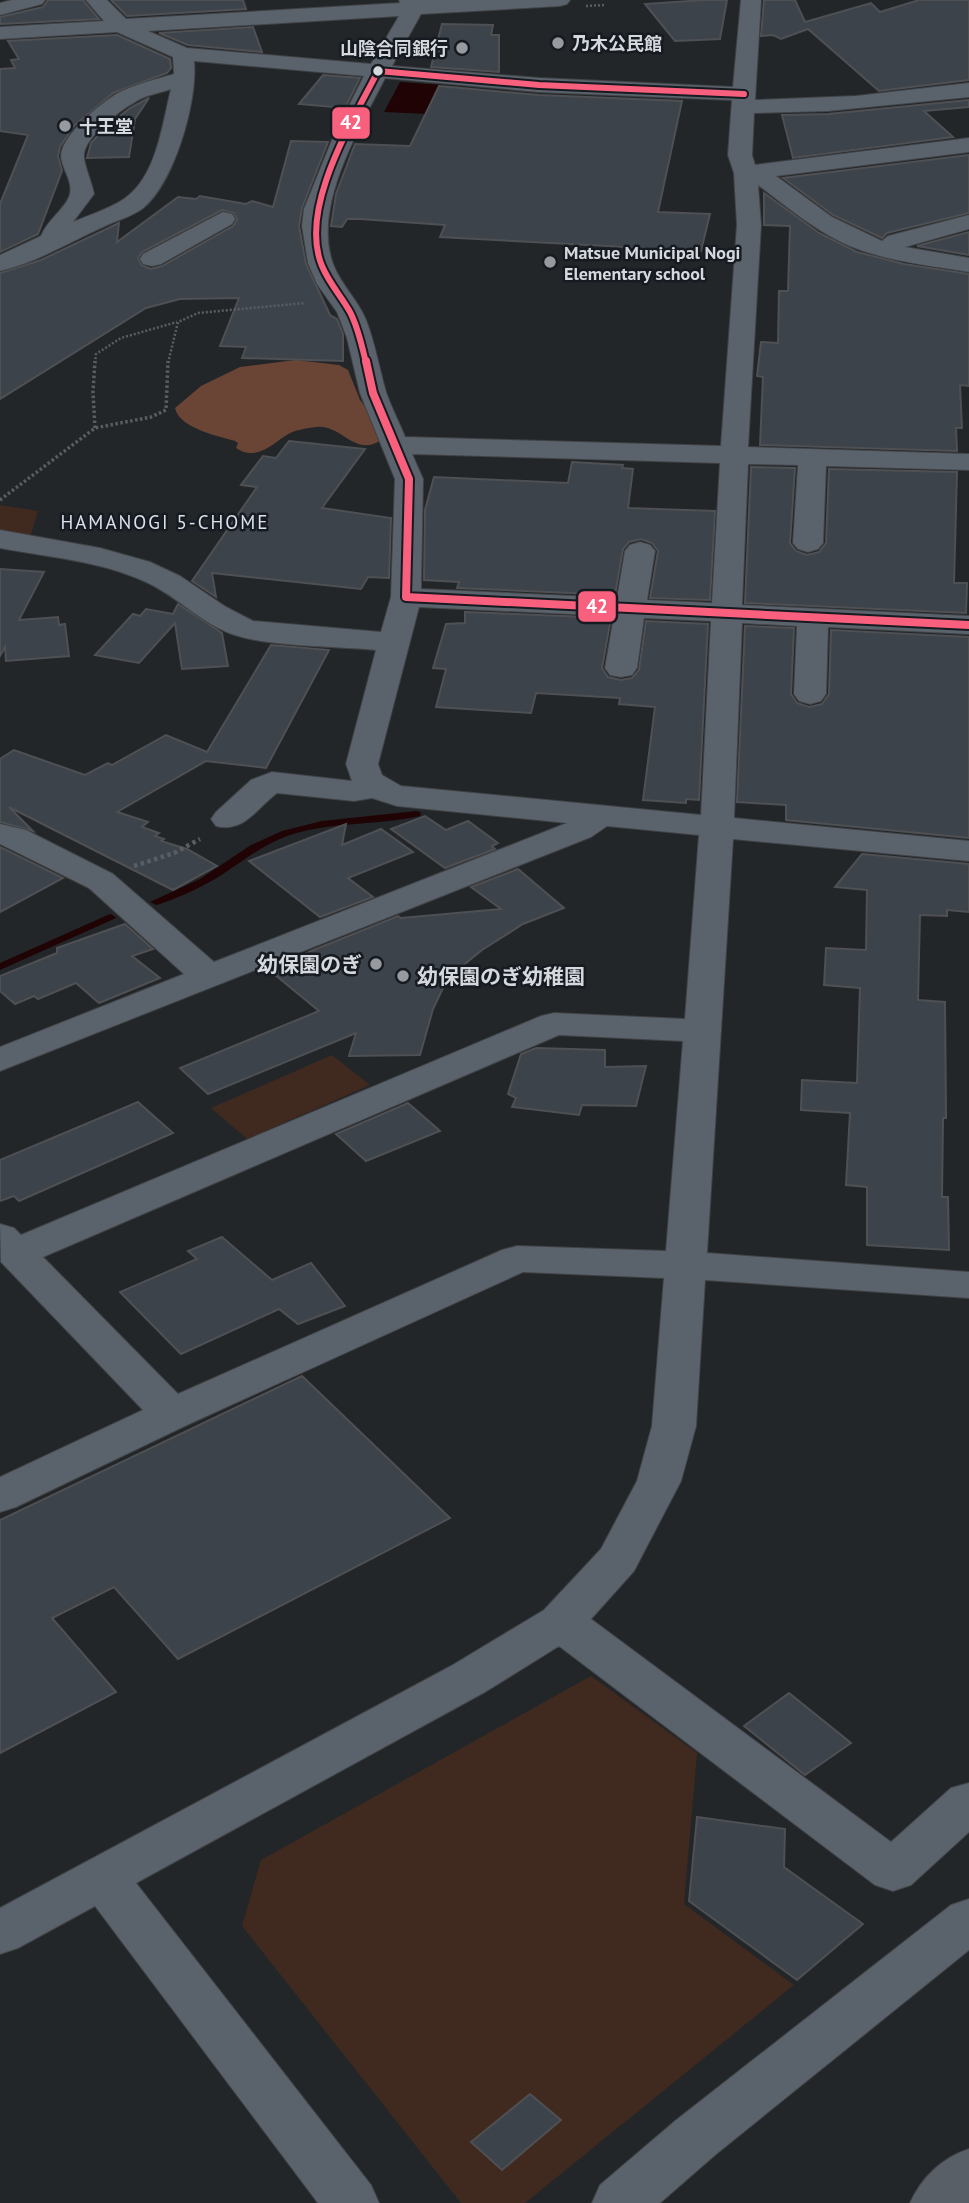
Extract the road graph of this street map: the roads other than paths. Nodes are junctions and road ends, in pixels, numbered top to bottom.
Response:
1 (35, 0) edge
2 (96, 0) edge
3 (559, 0) edge
4 (751, 0) edge
5 (411, 5) edge
6 (2, 9) dead end
7 (122, 27) junction
8 (0, 33) edge
9 (184, 66) junction
10 (378, 71) junction
11 (969, 90) edge
12 (128, 96) junction
13 (743, 100) junction
14 (83, 105) dead end
15 (969, 145) edge
16 (752, 173) junction
17 (113, 215) junction
18 (223, 219) dead end
19 (969, 222) edge
20 (136, 224) dead end
21 (159, 233) dead end
22 (182, 242) junction
23 (51, 243) junction
24 (887, 249) junction
25 (152, 259) dead end
26 (0, 264) edge
27 (969, 265) edge
28 (397, 445) junction
29 (734, 455) junction
30 (812, 458) junction
31 (969, 462) edge
32 (0, 539) edge
33 (808, 543) dead end
34 (640, 551) dead end
35 (406, 597) junction
36 (631, 608) junction
37 (729, 612) junction
38 (813, 617) junction
39 (969, 625) edge
40 (393, 642) junction
41 (621, 668) dead end
42 (810, 694) dead end
43 (374, 788) junction
44 (600, 816) junction
45 (228, 819) road end
46 (718, 828) junction
47 (0, 834) edge
48 (969, 850) edge
49 (208, 976) junction
50 (703, 1031) junction
51 (0, 1060) edge
52 (7, 1245) edge
53 (684, 1265) junction
54 (969, 1285) edge
55 (172, 1414) junction
56 (0, 1496) edge
57 (561, 1622) junction
58 (969, 1802) edge
59 (103, 1878) junction
60 (969, 1920) edge
61 (0, 1933) edge
62 (969, 2173) edge
63 (351, 2203) edge
64 (620, 2203) edge
65 (938, 2203) edge

1 - 6 street
2 - 7 street
3 - 5 street
4 - 13 street
5 - 7 street
5 - 10 street
7 - 8 street
7 - 9 street
9 - 10 street
9 - 12 street
9 - 17 street
10 - 13 street
10 - 28 street
11 - 13 street
12 - 14 street
12 - 23 street
13 - 16 street
15 - 16 street
16 - 24 street
16 - 29 street
17 - 20 street
17 - 23 street
18 - 22 street
19 - 24 street
21 - 22 street
22 - 25 street
23 - 26 street
24 - 27 street
28 - 29 street
28 - 35 street
29 - 30 street
29 - 37 street
30 - 31 street
30 - 33 street
32 - 40 street
34 - 36 street
35 - 36 street
35 - 40 street
36 - 37 street
36 - 41 street
37 - 38 street
37 - 46 street
38 - 39 street
38 - 42 street
40 - 43 street
43 - 44 street
43 - 45 street
44 - 46 street
44 - 49 street
46 - 48 street
46 - 50 street
47 - 49 street
49 - 51 street
50 - 52 street
50 - 53 street
52 - 55 street
53 - 54 street
53 - 55 street
53 - 57 street
55 - 56 street
57 - 58 street
57 - 59 street
59 - 61 street
59 - 63 street
60 - 64 street
62 - 65 highway

